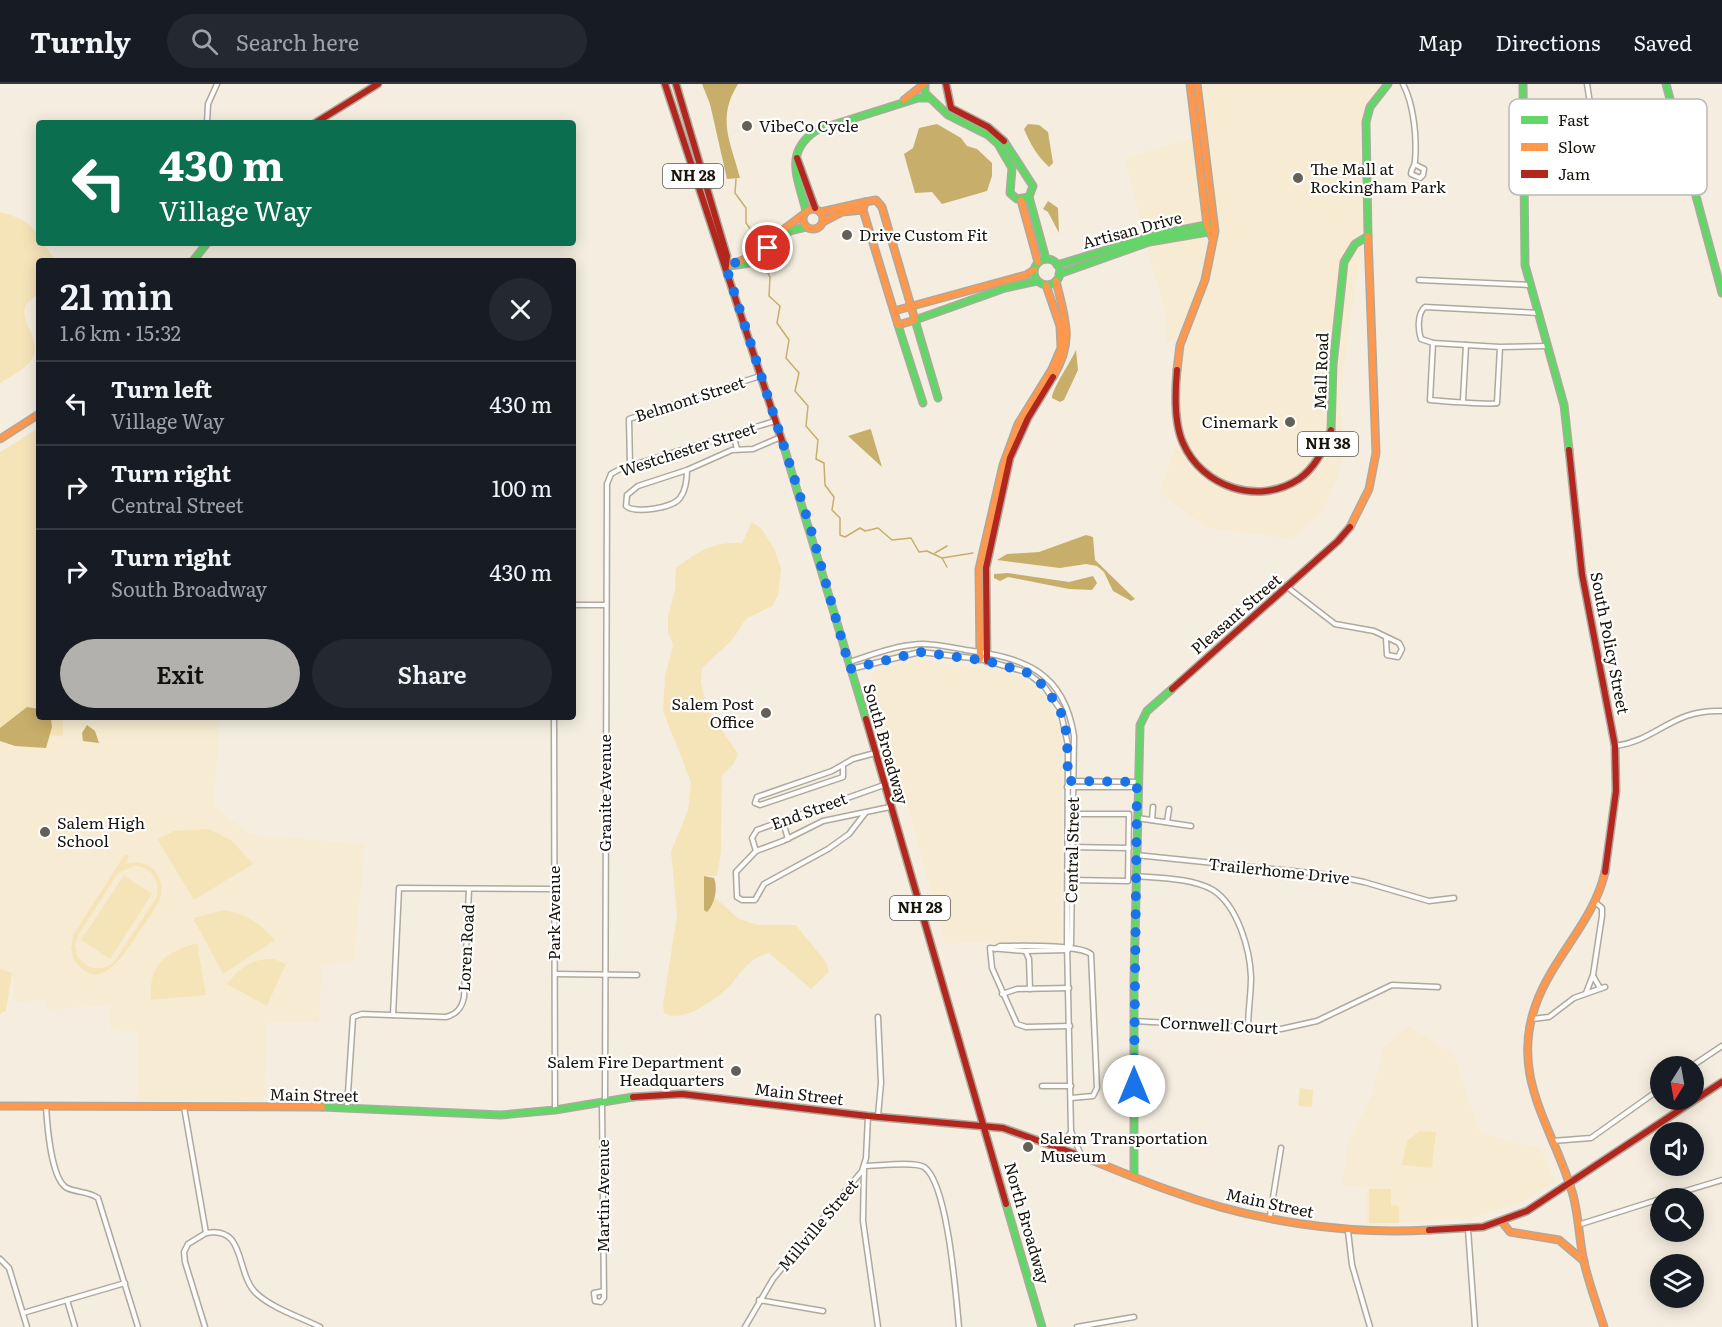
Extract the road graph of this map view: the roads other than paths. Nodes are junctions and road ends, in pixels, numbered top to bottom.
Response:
1 (217, 84) edge
2 (378, 84) edge
3 (664, 84) edge
4 (676, 84) edge
5 (681, 84) edge
6 (925, 84) edge
7 (1190, 84) edge
8 (1197, 84) edge
9 (1388, 84) edge
10 (1403, 84) edge
11 (1523, 84) edge
12 (1587, 84) edge
13 (1666, 84) edge
14 (946, 87) edge
15 (679, 94) junction
16 (932, 99) junction
17 (1523, 99) edge
18 (1589, 99) edge
19 (1670, 99) edge
20 (889, 108) junction
21 (207, 120) edge
22 (320, 120) edge
23 (797, 148) junction
24 (1416, 165) dead end
25 (1027, 176) junction
26 (1010, 182) junction
27 (1524, 195) edge
28 (1696, 195) edge
29 (1029, 197) junction
30 (1021, 200) junction
31 (865, 202) junction
32 (818, 210) junction
33 (863, 210) junction
34 (805, 213) junction
35 (823, 222) junction
36 (806, 227) junction
37 (1211, 230) junction
38 (1368, 236) junction
39 (1046, 259) junction
40 (1038, 262) junction
41 (1058, 265) junction
42 (726, 267) junction
43 (1034, 270) junction
44 (1059, 274) junction
45 (1419, 279) dead end
46 (1037, 280) junction
47 (1056, 281) junction
48 (1046, 285) junction
49 (1530, 285) junction
50 (1722, 293) edge
51 (911, 306) junction
52 (894, 311) junction
53 (1539, 313) junction
54 (915, 320) junction
55 (898, 325) junction
56 (1433, 343) junction
57 (1466, 345) junction
58 (1549, 346) junction
59 (1500, 347) junction
60 (761, 376) junction
61 (939, 398) dead end
62 (1463, 400) junction
63 (922, 403) dead end
64 (36, 416) edge
65 (776, 421) junction
66 (734, 434) junction
67 (781, 437) junction
68 (0, 439) edge
69 (737, 449) junction
70 (630, 466) junction
71 (687, 470) junction
72 (607, 484) joint
73 (1287, 587) junction
74 (576, 605) edge
75 (606, 605) junction
76 (1386, 639) junction
77 (984, 652) junction
78 (983, 660) junction
79 (849, 665) junction
80 (1722, 711) edge
81 (554, 720) edge
82 (1615, 746) junction
83 (875, 753) junction
84 (843, 766) junction
85 (1068, 781) junction
86 (1073, 781) junction
87 (884, 785) junction
88 (1137, 785) junction
89 (1067, 787) junction
90 (1073, 787) junction
91 (890, 807) junction
92 (1154, 807) dead end
93 (1169, 809) dead end
94 (866, 812) junction
95 (1070, 814) junction
96 (1136, 818) junction
97 (1152, 820) junction
98 (783, 822) junction
99 (1167, 822) junction
100 (1191, 826) dead end
101 (788, 839) junction
102 (1070, 847) junction
103 (1129, 848) junction
104 (756, 851) junction
105 (1136, 855) junction
106 (1136, 876) junction
107 (1069, 880) junction
108 (469, 889) junction
109 (554, 889) junction
110 (1454, 898) dead end
111 (1595, 902) junction
112 (993, 948) junction
113 (1068, 949) junction
114 (1025, 951) junction
115 (1034, 951) junction
116 (1029, 959) junction
117 (555, 974) junction
118 (605, 975) junction
119 (637, 975) dead end
120 (1593, 975) junction
121 (1438, 987) dead end
122 (1069, 988) junction
123 (1030, 989) junction
124 (1586, 993) junction
125 (1002, 994) junction
126 (393, 1015) junction
127 (878, 1017) dead end
128 (1532, 1019) junction
129 (1134, 1021) junction
130 (1070, 1026) junction
131 (1248, 1028) junction
132 (1722, 1046) edge
133 (1704, 1058) edge
134 (1721, 1082) edge
135 (1042, 1086) dead end
136 (1071, 1086) junction
137 (1650, 1096) edge
138 (1071, 1098) junction
139 (604, 1101) junction
140 (0, 1106) edge
141 (46, 1106) junction
142 (184, 1107) junction
143 (348, 1108) junction
144 (555, 1110) junction
145 (868, 1116) junction
146 (878, 1117) junction
147 (986, 1126) junction
148 (1071, 1131) junction
149 (1551, 1141) junction
150 (1054, 1145) junction
151 (1281, 1148) dead end
152 (1081, 1155) junction
153 (864, 1166) junction
154 (1134, 1177) junction
155 (1722, 1180) edge
156 (1569, 1185) junction
157 (1696, 1188) edge
158 (1650, 1202) edge
159 (1270, 1217) junction
160 (1503, 1222) junction
161 (1580, 1224) junction
162 (1468, 1229) junction
163 (1348, 1231) junction
164 (206, 1233) junction
165 (0, 1259) edge
166 (1584, 1261) junction
167 (125, 1283) junction
168 (604, 1291) dead end
169 (67, 1300) junction
170 (759, 1300) junction
171 (824, 1311) dead end
172 (23, 1313) junction
173 (1134, 1317) dead end
174 (27, 1327) edge
175 (75, 1327) edge
176 (138, 1327) edge
177 (206, 1327) edge
178 (320, 1327) edge
179 (745, 1327) edge
180 (878, 1327) edge
181 (959, 1327) edge
182 (1042, 1327) edge
183 (1077, 1327) edge
184 (1370, 1327) edge
185 (1475, 1327) edge
186 (1604, 1327) edge

1 - 21 street
2 - 22 main road
3 - 42 main road, South Broadway / NH 28
4 - 15 main road, South Broadway / NH 28
5 - 15 main road
6 - 16 main road
6 - 20 main road
7 - 37 main road, Mall Road / NH 38
8 - 37 main road, Mall Road / NH 38
9 - 38 main road, Pleasant Street
10 - 24 street
11 - 17 main road, South Policy Street
12 - 18 street
13 - 19 main road
14 - 16 main road
14 - 25 main road
15 - 42 main road, South Broadway / NH 28
16 - 20 main road
16 - 26 main road
20 - 23 main road
23 - 32 main road
23 - 34 main road
25 - 26 main road
25 - 29 main road
26 - 30 main road
27 - 49 main road, South Policy Street
28 - 50 main road
29 - 30 main road
29 - 39 main road
30 - 40 main road
31 - 32 main road
31 - 33 main road
31 - 51 main road
32 - 34 main road
32 - 35 main road
33 - 35 main road
33 - 52 main road
34 - 36 main road
34 - 42 main road
35 - 36 main road
36 - 42 main road
37 - 38 main road, Mall Road / NH 38
37 - 41 main road, Artisan Drive
37 - 44 main road, Artisan Drive
38 - 73 main road, Pleasant Street
39 - 40 main road
39 - 41 main road
40 - 43 main road
41 - 44 main road
42 - 60 main road, South Broadway / NH 28
43 - 46 main road
43 - 51 main road
44 - 47 main road
45 - 49 street
46 - 48 main road
46 - 54 main road
47 - 48 main road
47 - 77 main road
48 - 77 main road
49 - 53 main road, South Policy Street
51 - 52 main road
51 - 54 main road
52 - 55 main road
53 - 56 street
53 - 58 main road, South Policy Street
54 - 55 main road
54 - 61 main road
55 - 63 main road
56 - 57 street
56 - 62 street
57 - 59 street
57 - 62 street
58 - 59 street
58 - 82 main road, South Policy Street
59 - 62 street
60 - 65 main road, South Broadway / NH 28
60 - 70 street, Belmont Street
64 - 68 main road
65 - 66 street, Westchester Street
65 - 67 main road, South Broadway / NH 28
66 - 69 street
66 - 70 street, Westchester Street
67 - 69 street
67 - 79 main road, South Broadway / NH 28
69 - 71 street
70 - 72 street, Westchester Street
71 - 71 street
72 - 75 street, Granite Avenue
73 - 76 street
73 - 88 main road, Pleasant Street
74 - 75 street
75 - 118 street, Granite Avenue
76 - 76 street
77 - 78 main road
77 - 79 street, Central Street
77 - 86 street, Central Street
78 - 79 street, Central Street
78 - 85 street, Central Street
79 - 83 main road, South Broadway / NH 28
80 - 82 street
81 - 109 street, Park Avenue
82 - 111 main road, South Policy Street
83 - 84 street
83 - 87 main road, South Broadway / NH 28
84 - 84 street
85 - 86 street
85 - 89 street, Central Street
86 - 88 street
86 - 90 street, Central Street
87 - 91 main road, South Broadway / NH 28
87 - 98 street, End Street
88 - 90 street
88 - 96 main road, Pleasant Street
89 - 90 street
89 - 95 street, Central Street
90 - 95 street, Central Street
91 - 94 street
91 - 147 main road, South Broadway / NH 28
92 - 97 street
93 - 99 street
94 - 101 street
94 - 104 street
95 - 102 street, Central Street
95 - 103 street
96 - 97 street
96 - 105 main road, Pleasant Street
97 - 99 street
98 - 101 street
98 - 104 street, End Street
99 - 100 street
101 - 104 street
102 - 103 street
102 - 107 street, Central Street
103 - 107 street
105 - 106 main road, Pleasant Street
105 - 110 street, Trailerhome Drive
106 - 129 main road, Pleasant Street
106 - 131 street
107 - 113 street, Central Street
108 - 109 street
108 - 126 street, Loren Road
108 - 126 street
109 - 117 street, Park Avenue
111 - 120 street
111 - 128 main road, South Policy Street
112 - 113 street
112 - 114 street
112 - 125 street
113 - 115 street
113 - 122 street, Central Street
113 - 138 street
114 - 115 street
114 - 116 street
115 - 116 street
116 - 123 street
117 - 118 street
117 - 144 street, Park Avenue
118 - 119 street
118 - 139 street, Granite Avenue
120 - 124 street
120 - 124 street
121 - 131 street, Cornwell Court
122 - 123 street
122 - 130 street, Central Street
123 - 125 street
124 - 128 street
125 - 130 street
126 - 143 street
127 - 146 street
128 - 149 main road, South Policy Street
129 - 131 street, Cornwell Court
129 - 154 main road, Pleasant Street
130 - 136 street, Central Street
132 - 133 street
134 - 156 main road, Main Street
135 - 136 street
136 - 138 street, Central Street
137 - 149 street
138 - 148 street, Central Street
139 - 144 main road, Main Street
139 - 145 main road, Main Street
139 - 168 street, Martin Avenue
140 - 141 main road, Main Street
141 - 142 main road, Main Street
141 - 167 street
142 - 143 main road, Main Street
142 - 164 street
143 - 144 main road, Main Street
145 - 146 main road, Main Street
145 - 153 street, Millville Street
146 - 147 main road, Main Street
147 - 150 main road, Main Street
147 - 182 main road, North Broadway / NH 28
148 - 150 street
148 - 152 street, Central Street
149 - 156 main road, South Policy Street
150 - 152 main road, Main Street
151 - 159 street
152 - 154 main road, Main Street
153 - 170 street, Millville Street
153 - 180 street
153 - 181 street
154 - 159 main road, Main Street
155 - 157 street
156 - 160 main road, Main Street
156 - 161 main road, South Policy Street
158 - 161 street
159 - 163 main road, Main Street
160 - 162 main road, Main Street
160 - 166 main road
161 - 166 main road, South Policy Street
162 - 163 main road, Main Street
162 - 185 street
163 - 184 street
164 - 177 street
164 - 178 street
165 - 172 street
166 - 186 main road, South Policy Street
167 - 169 street
167 - 176 street
169 - 172 street
169 - 175 street
170 - 171 street
170 - 179 street, Millville Street
172 - 174 street
173 - 183 street

